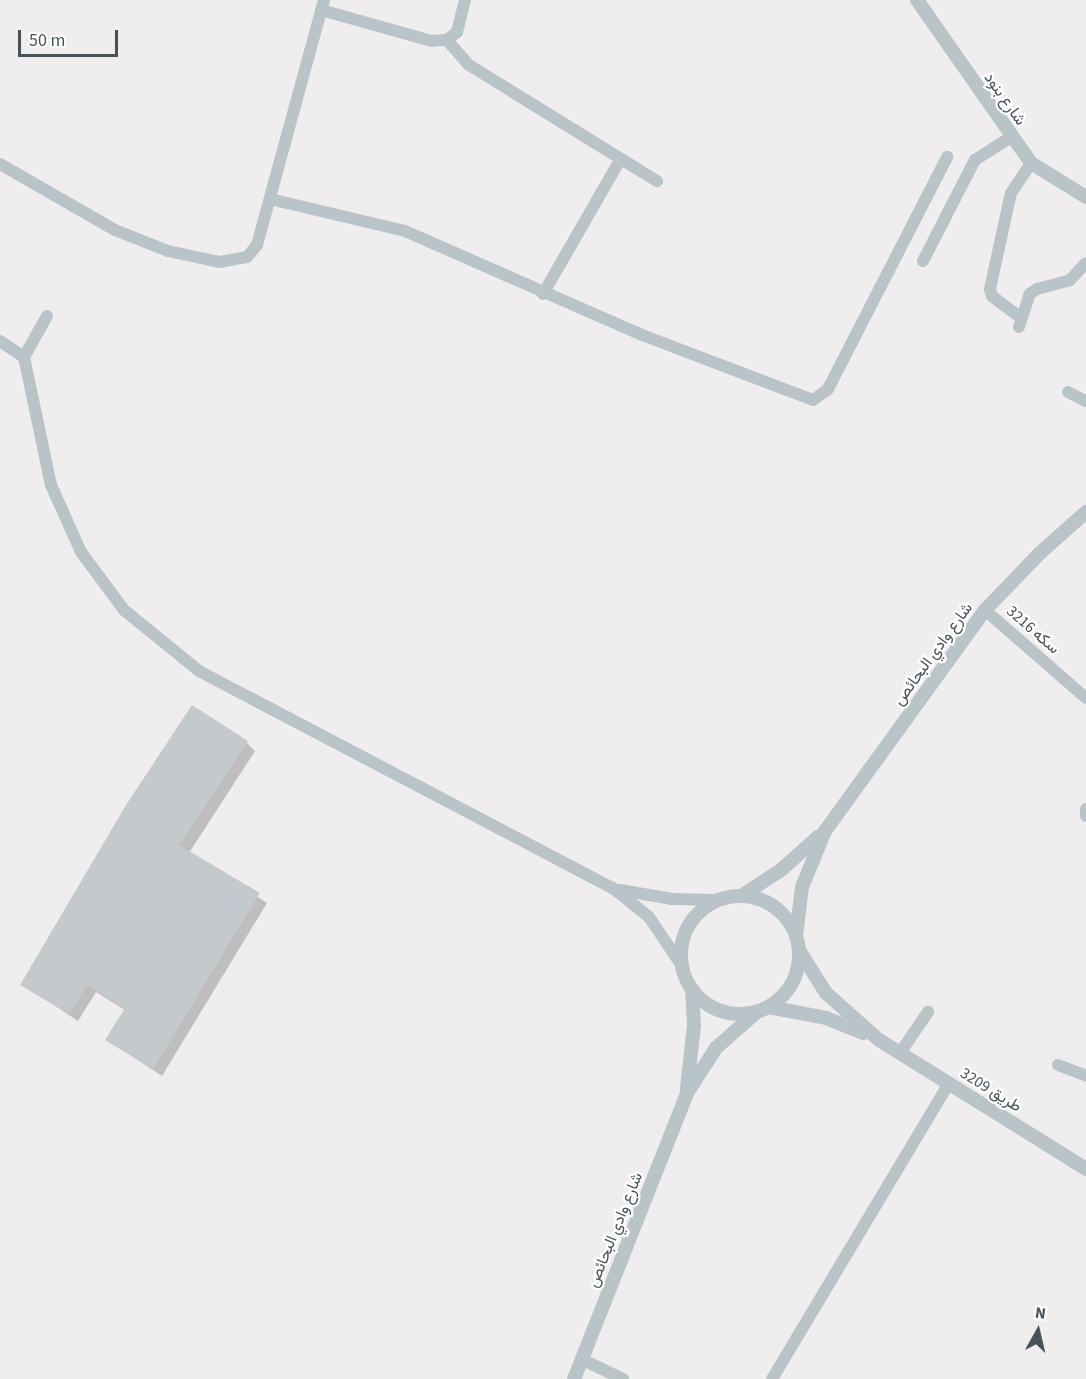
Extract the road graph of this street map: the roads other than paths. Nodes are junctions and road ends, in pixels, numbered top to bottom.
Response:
1 (465, 0) edge
2 (917, 0) edge
3 (322, 5) edge
4 (447, 40) junction
5 (1011, 137) junction
6 (947, 158) dead end
7 (620, 160) junction
8 (1030, 163) junction
9 (0, 164) edge
10 (657, 181) dead end
11 (1086, 197) edge
12 (270, 199) junction
13 (923, 261) dead end
14 (1086, 262) edge
15 (543, 294) junction
16 (47, 316) dead end
17 (0, 341) edge
18 (24, 357) junction
19 (1068, 392) dead end
20 (1086, 401) edge
21 (1086, 512) edge
22 (985, 610) junction
23 (1086, 698) edge
24 (1086, 809) edge
25 (1086, 816) edge
26 (825, 831) junction
27 (614, 888) junction
28 (741, 896) junction
29 (719, 900) junction
30 (796, 936) junction
31 (799, 950) junction
32 (682, 966) junction
33 (692, 989) junction
34 (763, 1009) junction
35 (928, 1012) dead end
36 (879, 1040) junction
37 (900, 1053) junction
38 (1058, 1065) dead end
39 (1086, 1076) edge
40 (949, 1083) junction
41 (687, 1093) junction
42 (1086, 1169) edge
43 (581, 1359) junction
44 (574, 1379) edge
45 (623, 1379) edge
46 (772, 1379) edge

1 - 4 street
2 - 5 street, شارع بنود
3 - 4 street
3 - 12 street
4 - 7 street
5 - 8 street, شارع بنود
5 - 13 street
6 - 15 street
7 - 10 street
7 - 15 street
8 - 11 street, شارع بنود
8 - 14 street
9 - 12 street
12 - 15 street
16 - 18 street
17 - 18 street
18 - 27 street
19 - 20 street
21 - 22 street, شارع وادي البحائص
22 - 23 street, سكه 3216
22 - 26 street, شارع وادي البحائص
24 - 25 street
26 - 28 street
26 - 30 street
27 - 29 street
27 - 32 street
28 - 29 street
28 - 30 street
29 - 32 street
30 - 31 street
31 - 34 street
31 - 36 street
32 - 33 street
33 - 34 street
33 - 41 street
34 - 36 street
34 - 41 street
35 - 37 street
36 - 37 street, طريق 3209
37 - 40 street, طريق 3209
38 - 39 street
40 - 42 street, طريق 3209
40 - 46 street
41 - 43 street, شارع وادي البحائص
43 - 44 street, شارع وادي البحائص
43 - 45 street

